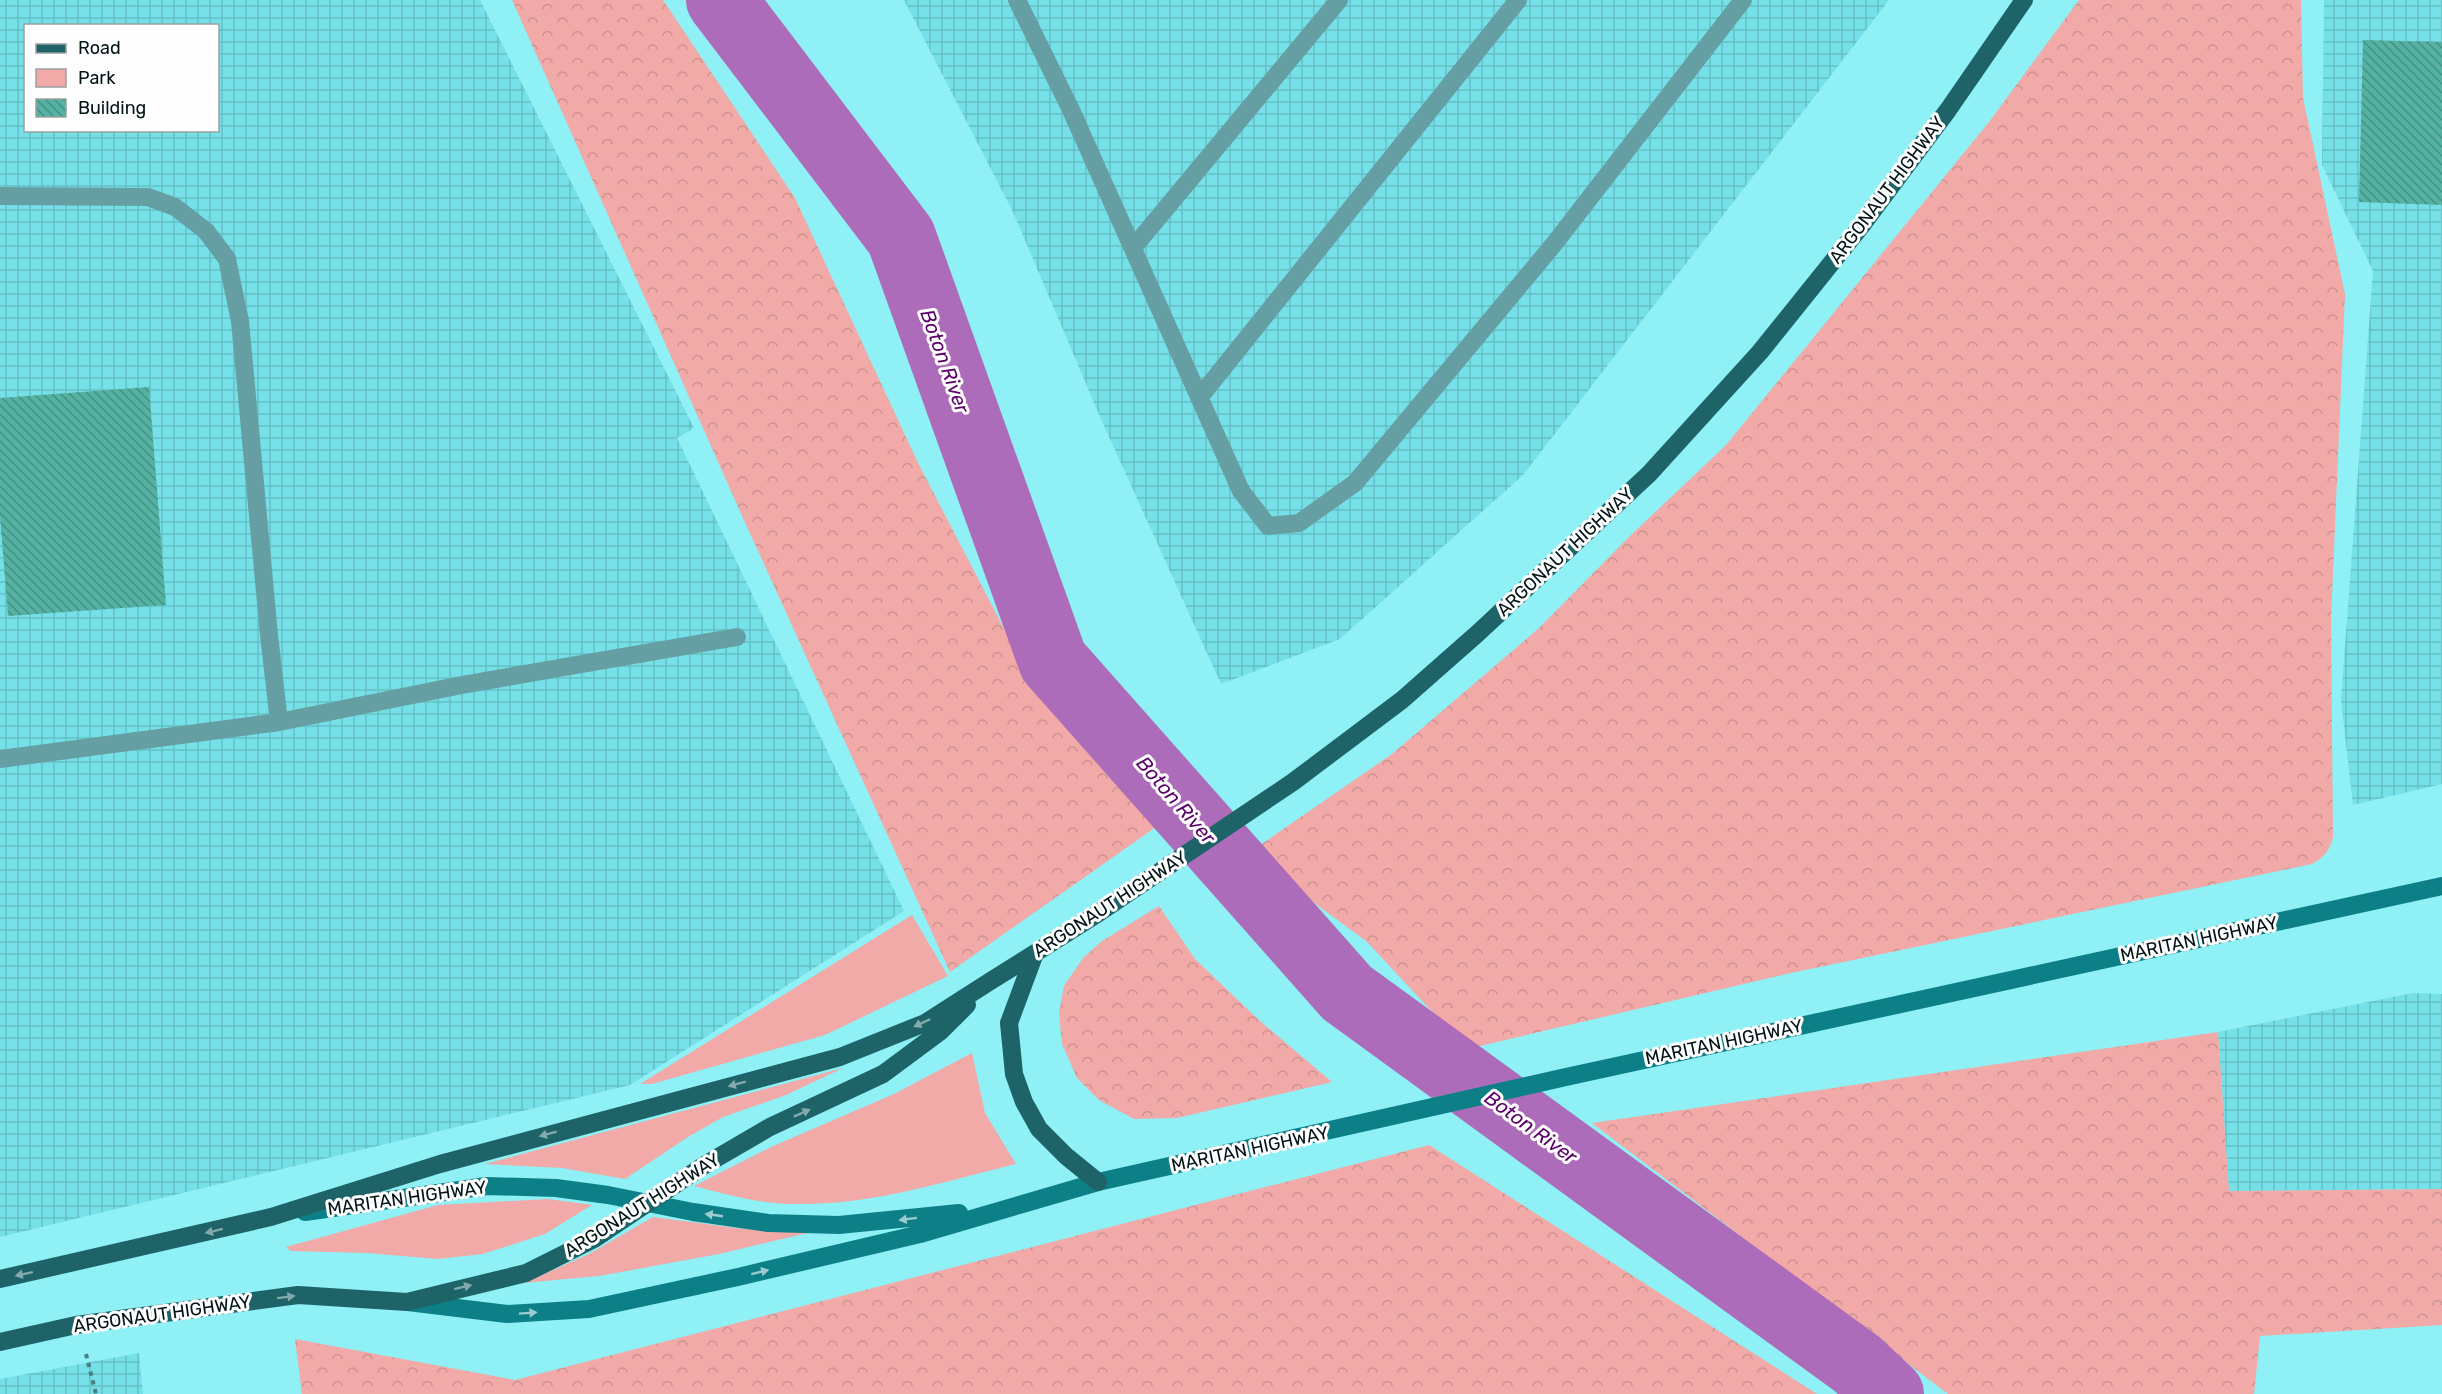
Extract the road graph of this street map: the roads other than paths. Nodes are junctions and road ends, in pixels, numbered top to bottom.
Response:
1 (1017, 0) edge
2 (1339, 0) edge
3 (1518, 0) edge
4 (1743, 0) edge
5 (2024, 0) edge
6 (0, 196) edge
7 (1132, 248) junction
8 (1199, 398) junction
9 (737, 637) dead end
10 (279, 722) junction
11 (0, 759) edge
12 (2442, 886) edge
13 (1035, 953) junction
14 (989, 982) junction
15 (1098, 1182) junction
16 (645, 1203) junction
17 (1008, 1207) junction
18 (271, 1217) junction
19 (0, 1279) edge
20 (407, 1302) junction
21 (0, 1342) edge

1 - 7 lane
2 - 7 lane
3 - 8 lane
4 - 8 lane
5 - 13 main road, ARGONAUT HIGHWAY
6 - 10 lane
7 - 8 lane
9 - 10 lane
10 - 11 lane
12 - 15 main road, MARITAN HIGHWAY
13 - 14 main road, ARGONAUT HIGHWAY
13 - 15 main road
16 -> 14 main road, ARGONAUT HIGHWAY
14 -> 18 main road, ARGONAUT HIGHWAY
15 - 17 main road, MARITAN HIGHWAY
17 -> 16 main road, MARITAN HIGHWAY
16 - 18 main road, MARITAN HIGHWAY
20 -> 16 main road, ARGONAUT HIGHWAY
20 -> 17 main road, MARITAN HIGHWAY
18 -> 19 main road, ARGONAUT HIGHWAY
21 -> 20 main road, ARGONAUT HIGHWAY

